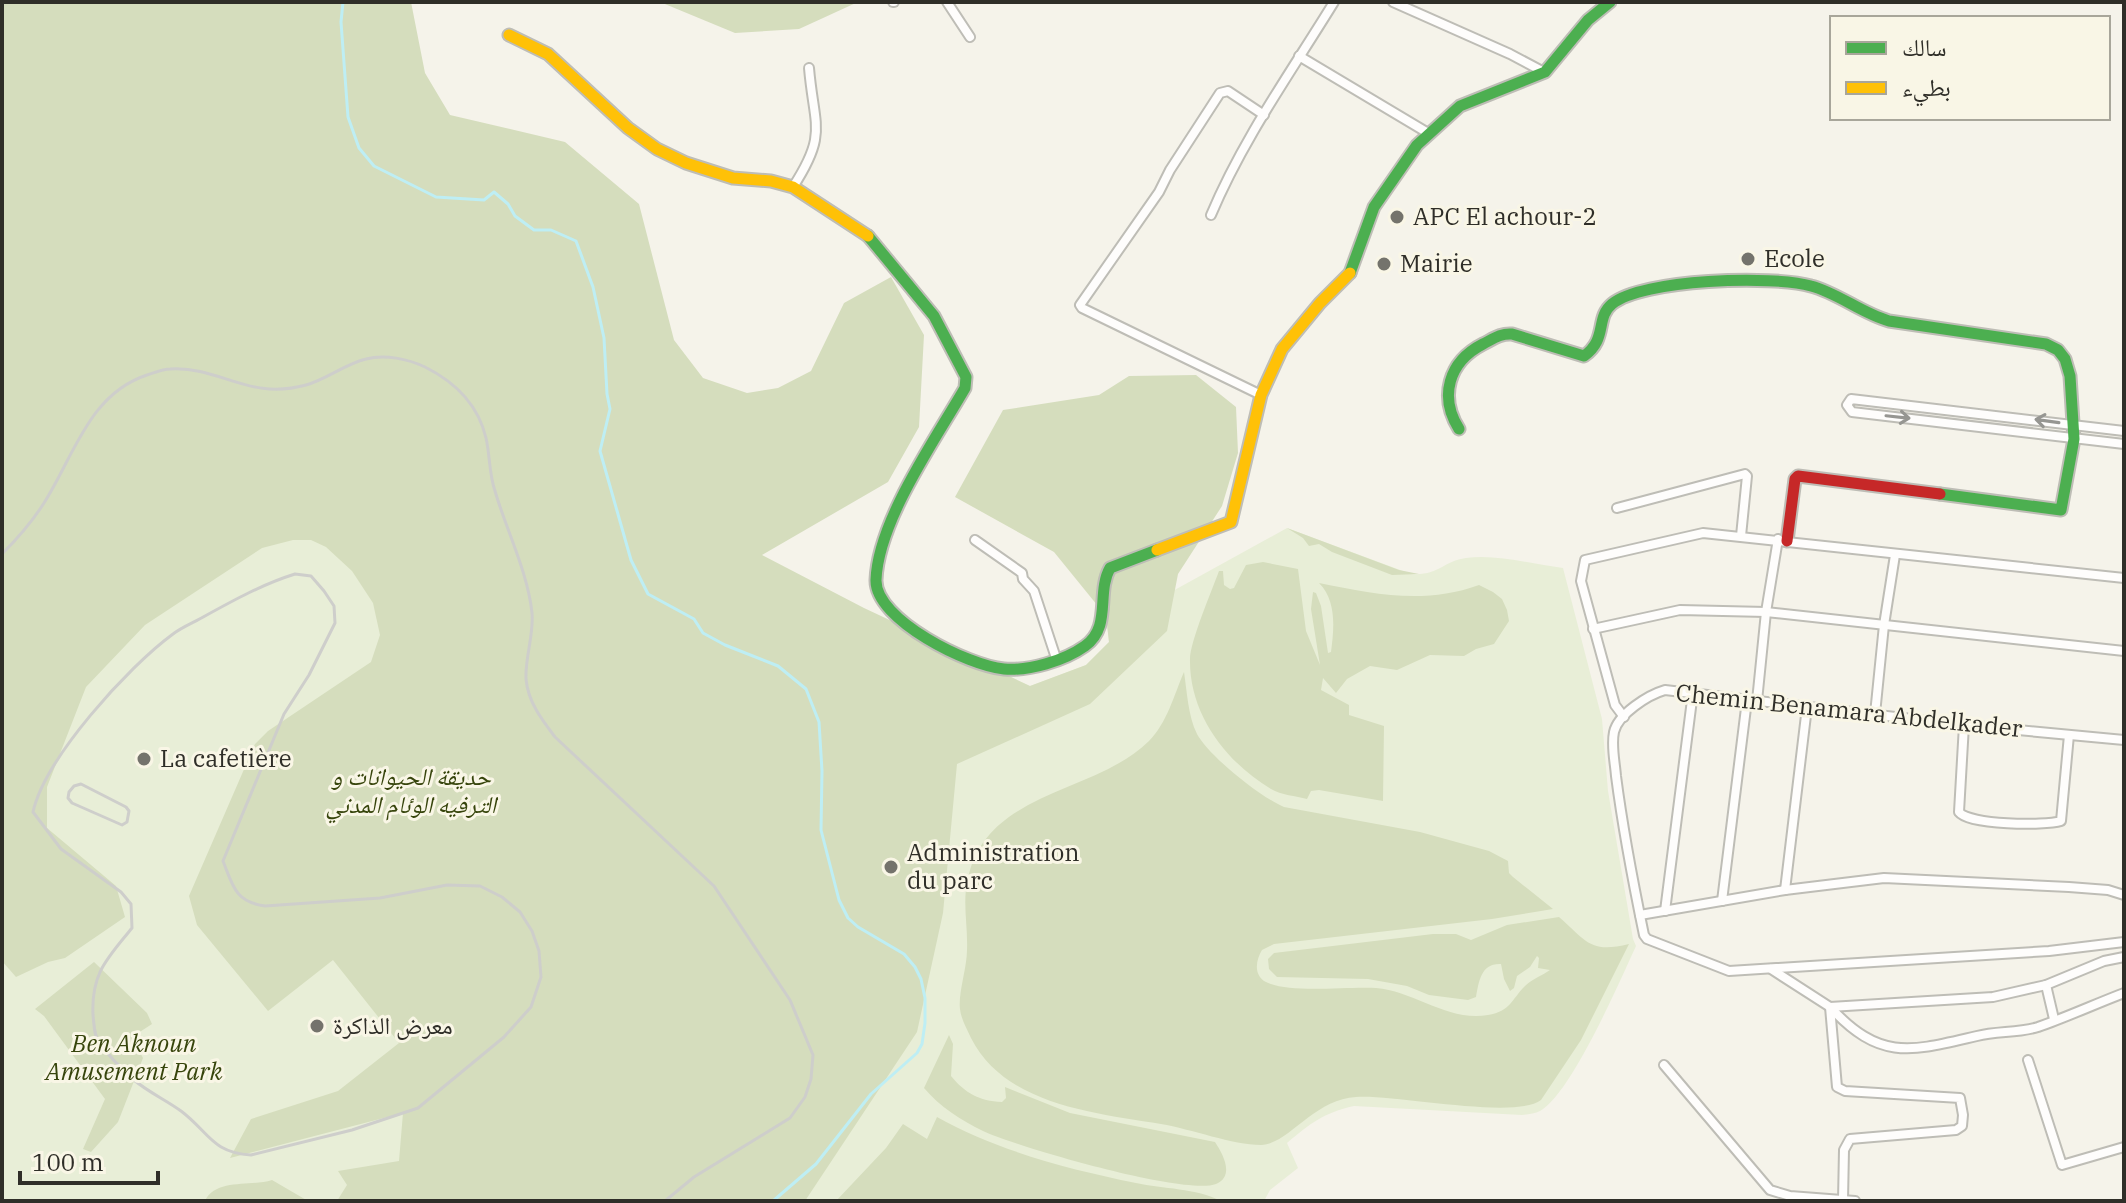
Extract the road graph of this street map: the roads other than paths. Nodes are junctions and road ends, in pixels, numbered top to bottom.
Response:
1 (947, 2) edge
2 (1334, 2) edge
3 (1393, 2) edge
4 (1609, 2) edge
5 (509, 35) dead end
6 (970, 37) dead end
7 (1299, 56) junction
8 (809, 68) dead end
9 (1545, 72) junction
10 (1264, 115) junction
11 (1428, 133) junction
12 (793, 187) junction
13 (1211, 215) dead end
14 (1261, 395) junction
15 (2074, 425) junction
16 (1459, 429) dead end
17 (2124, 431) edge
18 (2074, 439) junction
19 (2124, 444) edge
20 (1617, 508) dead end
21 (1741, 536) junction
22 (975, 540) dead end
23 (1782, 540) junction
24 (1895, 555) junction
25 (2124, 578) edge
26 (1766, 612) junction
27 (1884, 625) junction
28 (1593, 629) junction
29 (2124, 651) edge
30 (1056, 658) junction
31 (1693, 692) junction
32 (1752, 701) junction
33 (1807, 707) junction
34 (1875, 714) junction
35 (1624, 717) junction
36 (1964, 725) junction
37 (2069, 735) junction
38 (2124, 740) edge
39 (1785, 890) junction
40 (2124, 895) edge
41 (1722, 901) junction
42 (1665, 911) junction
43 (1640, 915) junction
44 (2124, 942) edge
45 (2124, 957) edge
46 (1771, 969) junction
47 (2046, 985) junction
48 (2124, 993) edge
49 (1830, 1007) junction
50 (2054, 1019) junction
51 (2028, 1060) dead end
52 (1664, 1065) dead end
53 (2124, 1147) edge
54 (1843, 1200) edge
55 (1855, 1201) edge

1 - 6 street
2 - 7 street
3 - 9 street
4 - 9 street
5 - 12 street
7 - 10 street
7 - 11 street
8 - 12 street
9 - 11 street
10 - 13 street
10 - 14 street
11 - 14 street
12 - 30 street
14 - 30 street
15 - 16 street
15 - 17 street
15 - 18 street
15 -> 18 street
18 - 19 street
18 - 23 street
20 - 21 street
21 - 23 street
21 - 28 street
22 - 30 street
23 - 24 street
23 - 26 street
24 - 25 street
24 - 27 street
26 - 27 street
26 - 28 street
26 - 32 street
27 - 29 street
27 - 34 street
28 - 35 street
31 - 32 street, Chemin Benamara Abdelkader
31 - 35 street, Chemin Benamara Abdelkader
31 - 42 street
32 - 33 street, Chemin Benamara Abdelkader
32 - 41 street
33 - 34 street, Chemin Benamara Abdelkader
33 - 39 street
34 - 36 street, Chemin Benamara Abdelkader
35 - 43 street
36 - 37 street, Chemin Benamara Abdelkader
36 - 37 street
37 - 38 street, Chemin Benamara Abdelkader
39 - 40 street
39 - 41 street
41 - 42 street
42 - 43 street
43 - 46 street
44 - 46 street
45 - 47 street
46 - 49 street
47 - 49 street
47 - 50 street
48 - 50 street
49 - 50 street
49 - 54 street
51 - 53 street
52 - 54 street
54 - 55 street

